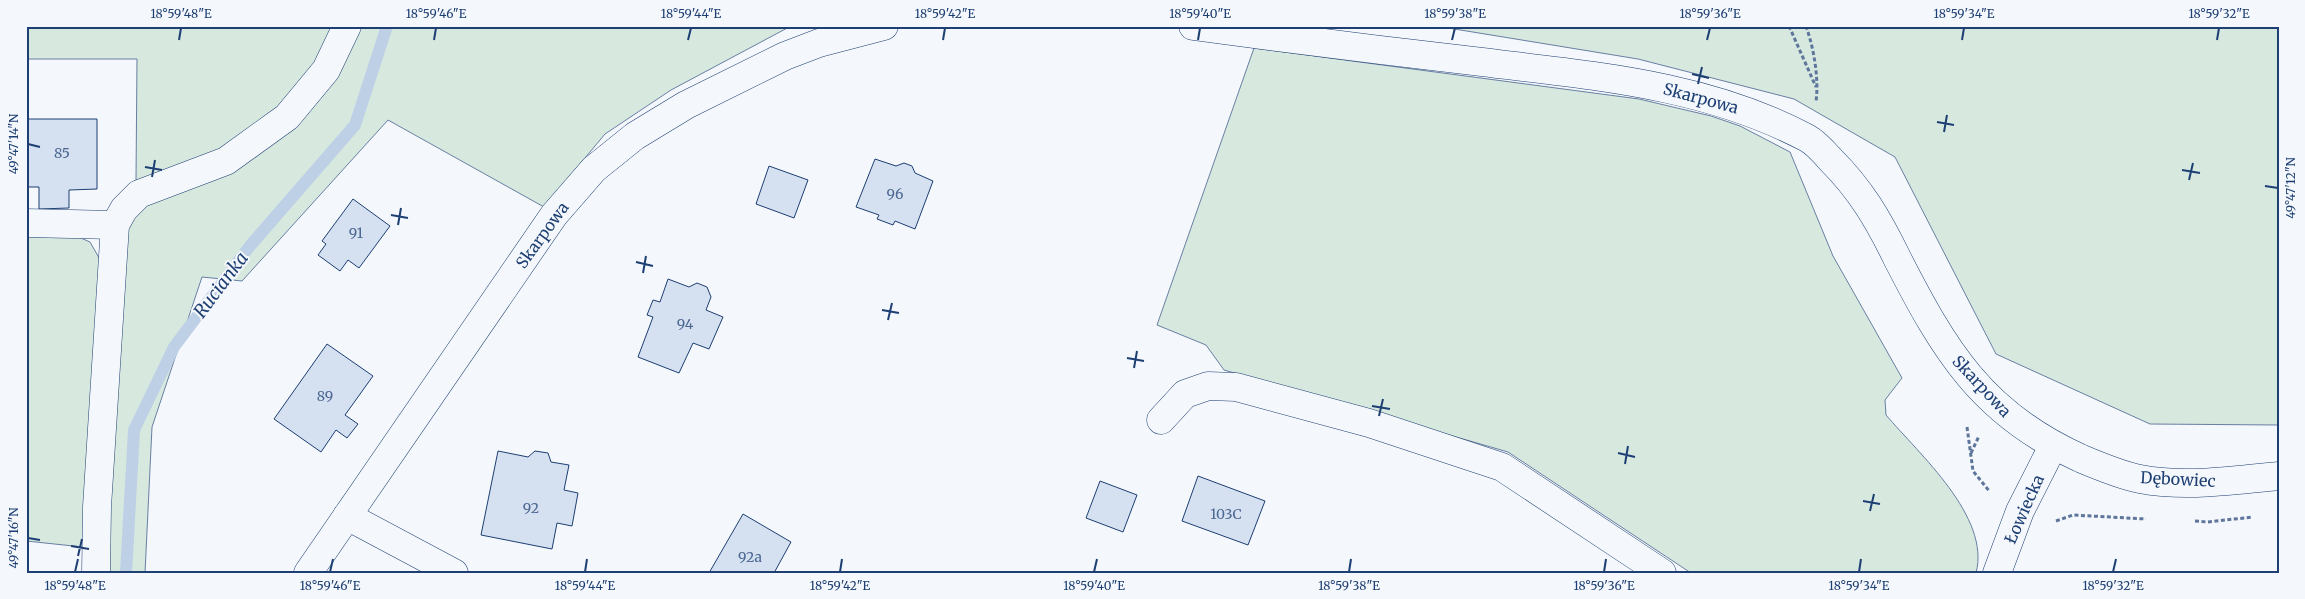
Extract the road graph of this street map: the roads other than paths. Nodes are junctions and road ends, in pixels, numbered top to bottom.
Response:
1 (347, 26) edge
2 (884, 26) edge
3 (1193, 26) edge
4 (26, 223) edge
5 (115, 225) junction
6 (1161, 420) dead end
7 (2053, 446) junction
8 (2279, 476) edge
9 (347, 516) junction
10 (96, 573) edge
11 (308, 573) edge
12 (454, 573) edge
13 (1662, 573) edge
14 (1997, 573) edge

1 - 5 street
2 - 9 street, Skarpowa
3 - 7 street, Skarpowa
4 - 5 street
5 - 10 street
6 - 13 street
7 - 8 street, Dębowiec
7 - 14 street, Łowiecka
9 - 11 street, Skarpowa
9 - 12 street

